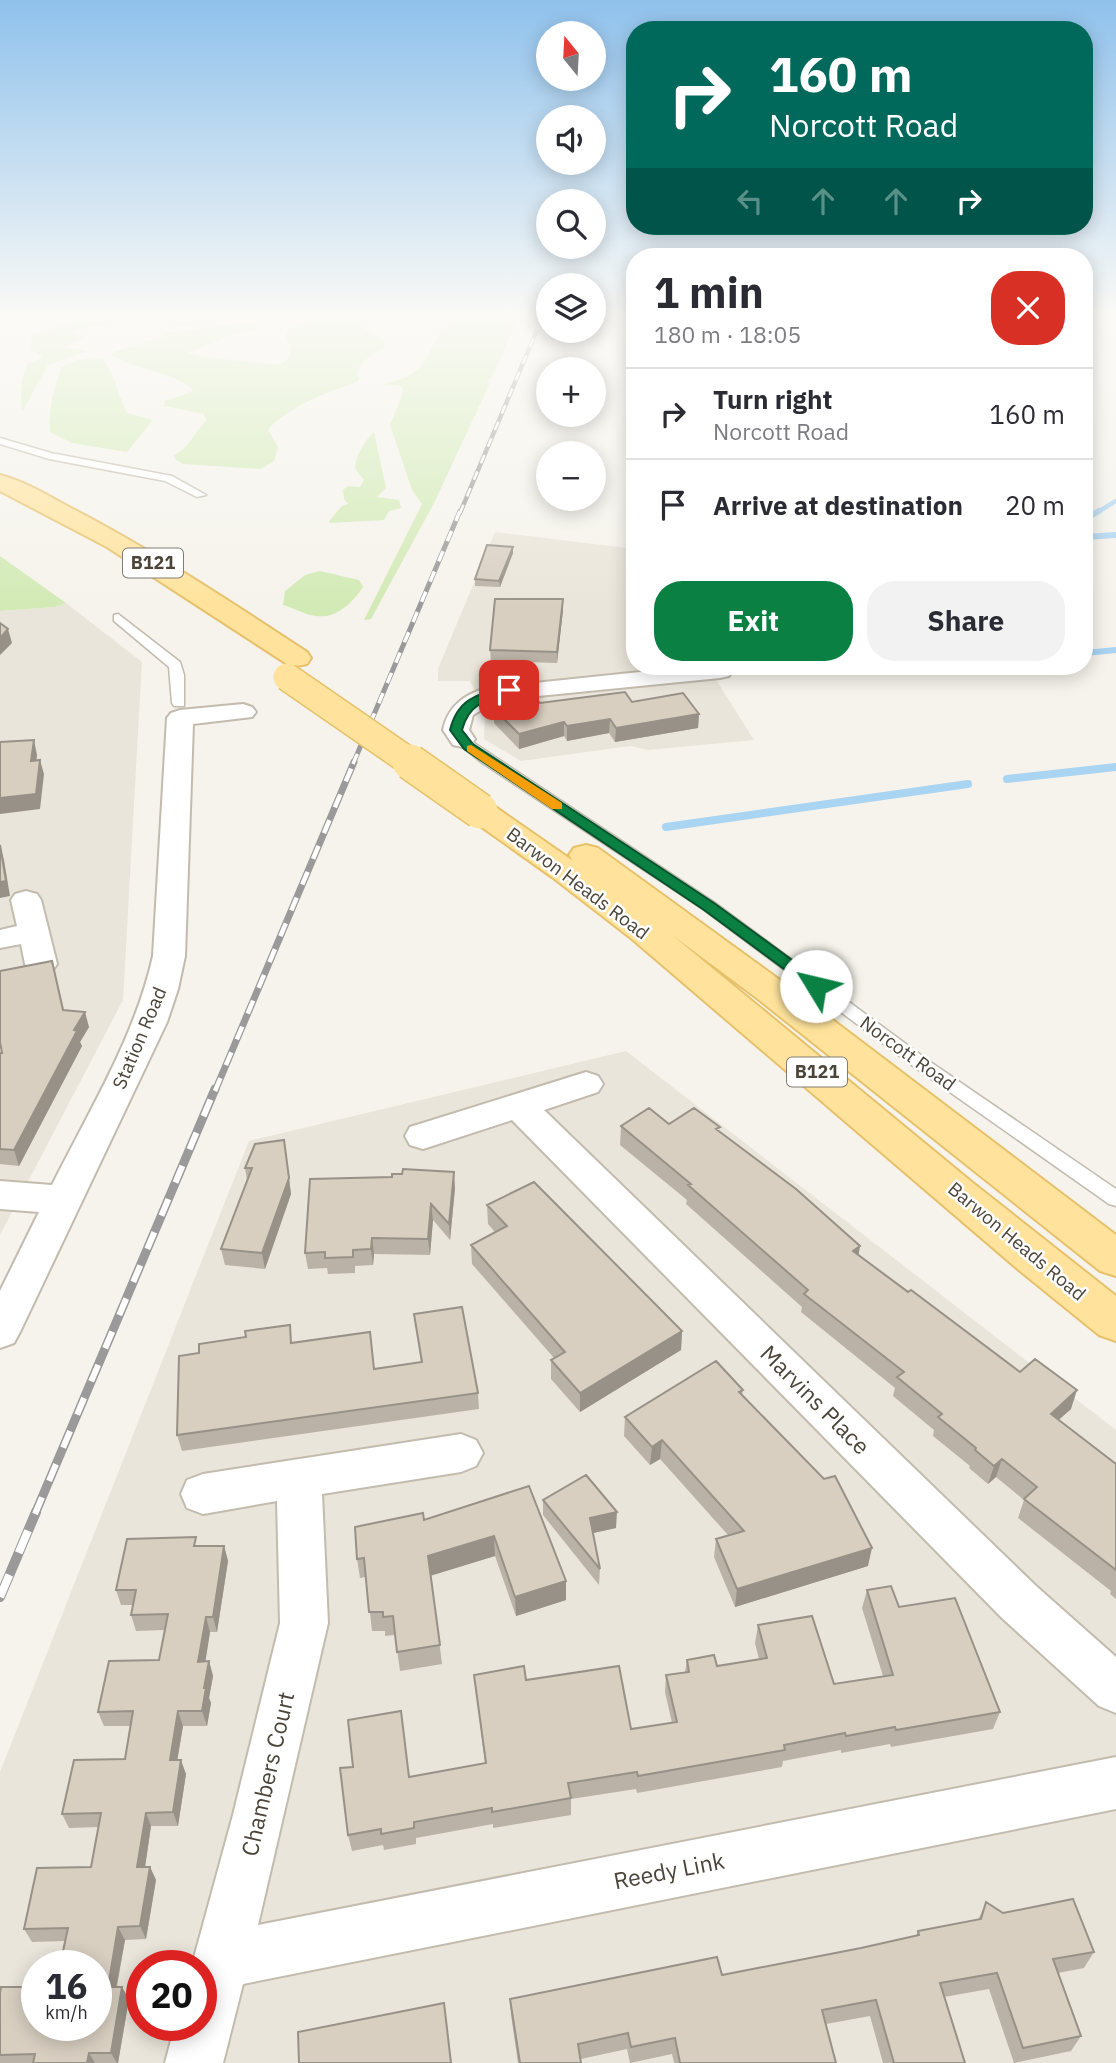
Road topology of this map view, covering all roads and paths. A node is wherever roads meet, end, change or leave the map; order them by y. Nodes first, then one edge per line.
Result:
1 (0, 441) edge
2 (0, 482) edge
3 (201, 495) dead end
4 (0, 500) edge
5 (118, 618) dead end
6 (292, 668) junction
7 (679, 675) edge
8 (179, 711) junction
9 (243, 712) dead end
10 (462, 739) joint
11 (485, 799) junction
12 (26, 900) dead end
13 (34, 932) junction
14 (0, 939) edge
15 (41, 964) edge
16 (586, 1084) dead end
17 (519, 1106) junction
18 (423, 1136) dead end
19 (0, 1195) edge
20 (1116, 1199) edge
21 (63, 1200) junction
22 (1116, 1259) edge
23 (1116, 1322) edge
24 (0, 1332) edge
25 (461, 1453) dead end
26 (299, 1480) junction
27 (203, 1494) dead end
28 (1116, 1689) edge
29 (1116, 1783) edge
30 (222, 1960) junction
31 (194, 2063) edge

1 - 3 lane
2 - 6 main road, Barwon Heads Road / B121
4 - 6 main road, Barwon Heads Road / B121
5 - 8 lane, Station Road
6 - 11 main road, Barwon Heads Road / B121, bridge
7 - 10 street, Norcott Road
8 - 9 street
8 - 21 street, Station Road
10 - 20 lane, Norcott Road
11 - 22 main road, Barwon Heads Road / B121
11 - 23 main road, Barwon Heads Road / B121
12 - 13 street
13 - 14 street
13 - 15 street
16 - 17 street
17 - 18 street
17 - 28 street, Marvins Place
19 - 21 street
21 - 24 street, Station Road
25 - 26 street
26 - 27 street
26 - 30 street, Chambers Court
29 - 30 street, Reedy Link
30 - 31 street, Chambers Court

